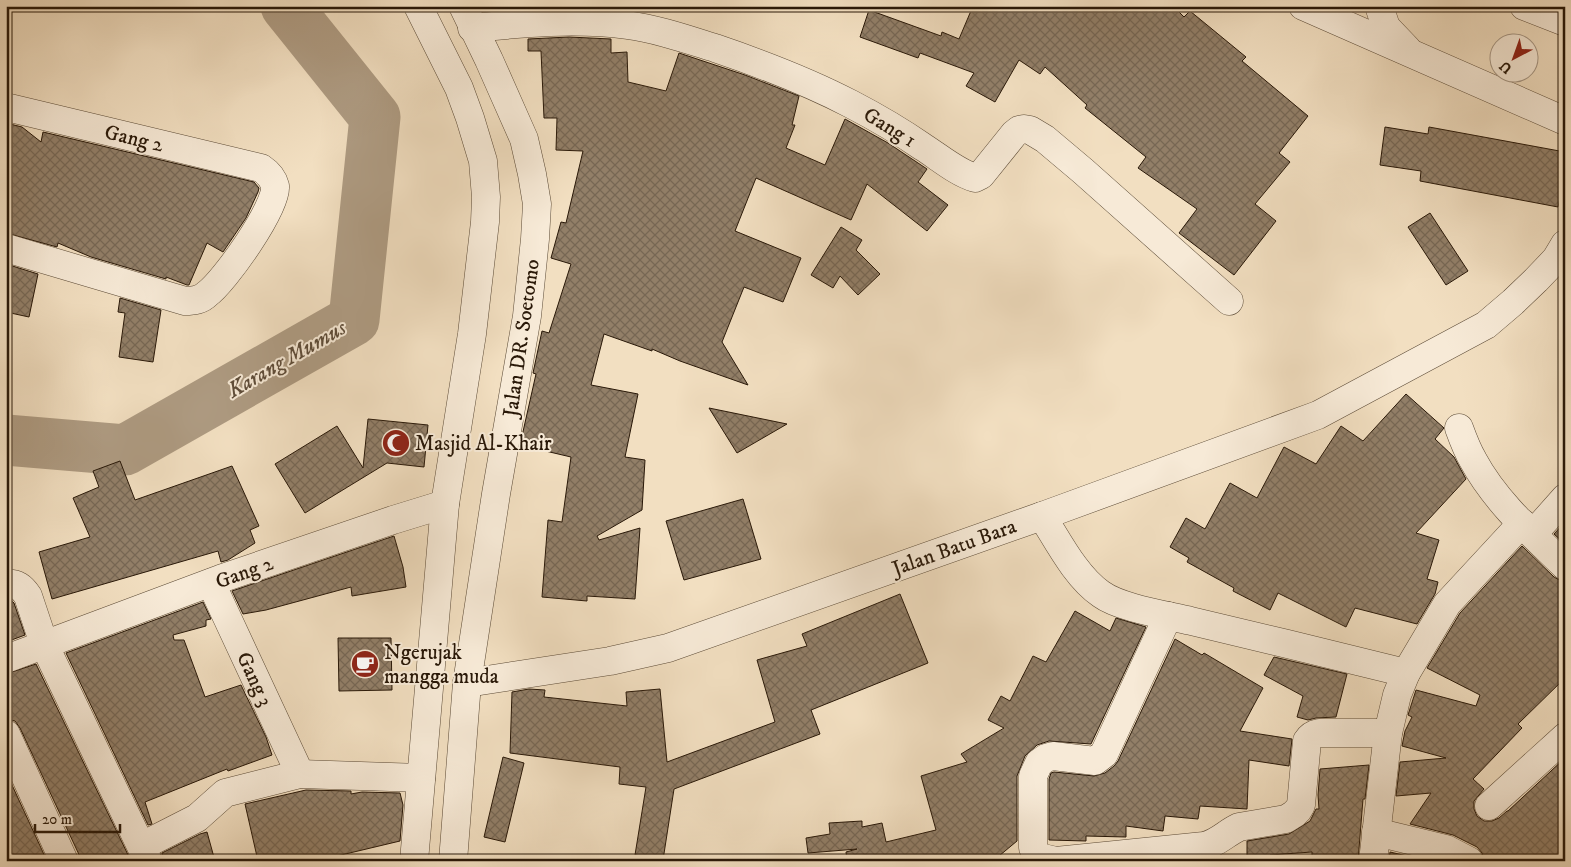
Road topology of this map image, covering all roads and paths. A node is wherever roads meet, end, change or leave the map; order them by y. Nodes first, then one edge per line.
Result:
1 (418, 6) edge
2 (1303, 6) edge
3 (1379, 6) edge
4 (1524, 6) edge
5 (468, 17) edge
6 (1565, 22) edge
7 (1411, 54) junction
8 (6, 107) edge
9 (1565, 121) edge
10 (1565, 244) edge
11 (6, 248) edge
12 (1229, 301) dead end
13 (1459, 428) dead end
14 (1565, 498) edge
15 (445, 504) junction
16 (1042, 516) junction
17 (1527, 528) junction
18 (1565, 566) edge
19 (211, 583) junction
20 (6, 584) edge
21 (1168, 616) junction
22 (44, 644) junction
23 (6, 659) edge
24 (1406, 673) junction
25 (467, 683) junction
26 (1388, 733) junction
27 (6, 734) edge
28 (1565, 737) edge
29 (300, 774) junction
30 (421, 778) junction
31 (1489, 806) dead end
32 (1376, 832) junction
33 (145, 854) edge
34 (64, 861) edge
35 (414, 861) edge
36 (453, 861) edge
37 (1374, 861) edge
38 (1469, 861) edge

1 - 15 street
2 - 7 street
3 - 7 street
4 - 6 street
5 - 12 street, Gang 1
5 - 25 street, Jalan DR. Soetomo
7 - 9 street
8 - 11 street, Gang 2
10 - 16 street
13 - 17 street
14 - 17 street
15 - 19 street, Gang 2
15 - 30 street
16 - 21 street, Jalan Batu Bara
16 - 25 street, Jalan Batu Bara
17 - 18 street
17 - 24 street
19 - 22 street, Gang 2
19 - 29 street, Gang 3
20 - 22 street
21 - 24 street, Jalan Batu Bara
21 - 26 street
22 - 23 street, Gang 2
22 - 33 street
24 - 26 street
25 - 36 street, Jalan DR. Soetomo
26 - 32 street
27 - 34 street
28 - 31 street
29 - 30 street
29 - 33 street
30 - 35 street
32 - 37 street
32 - 38 street

